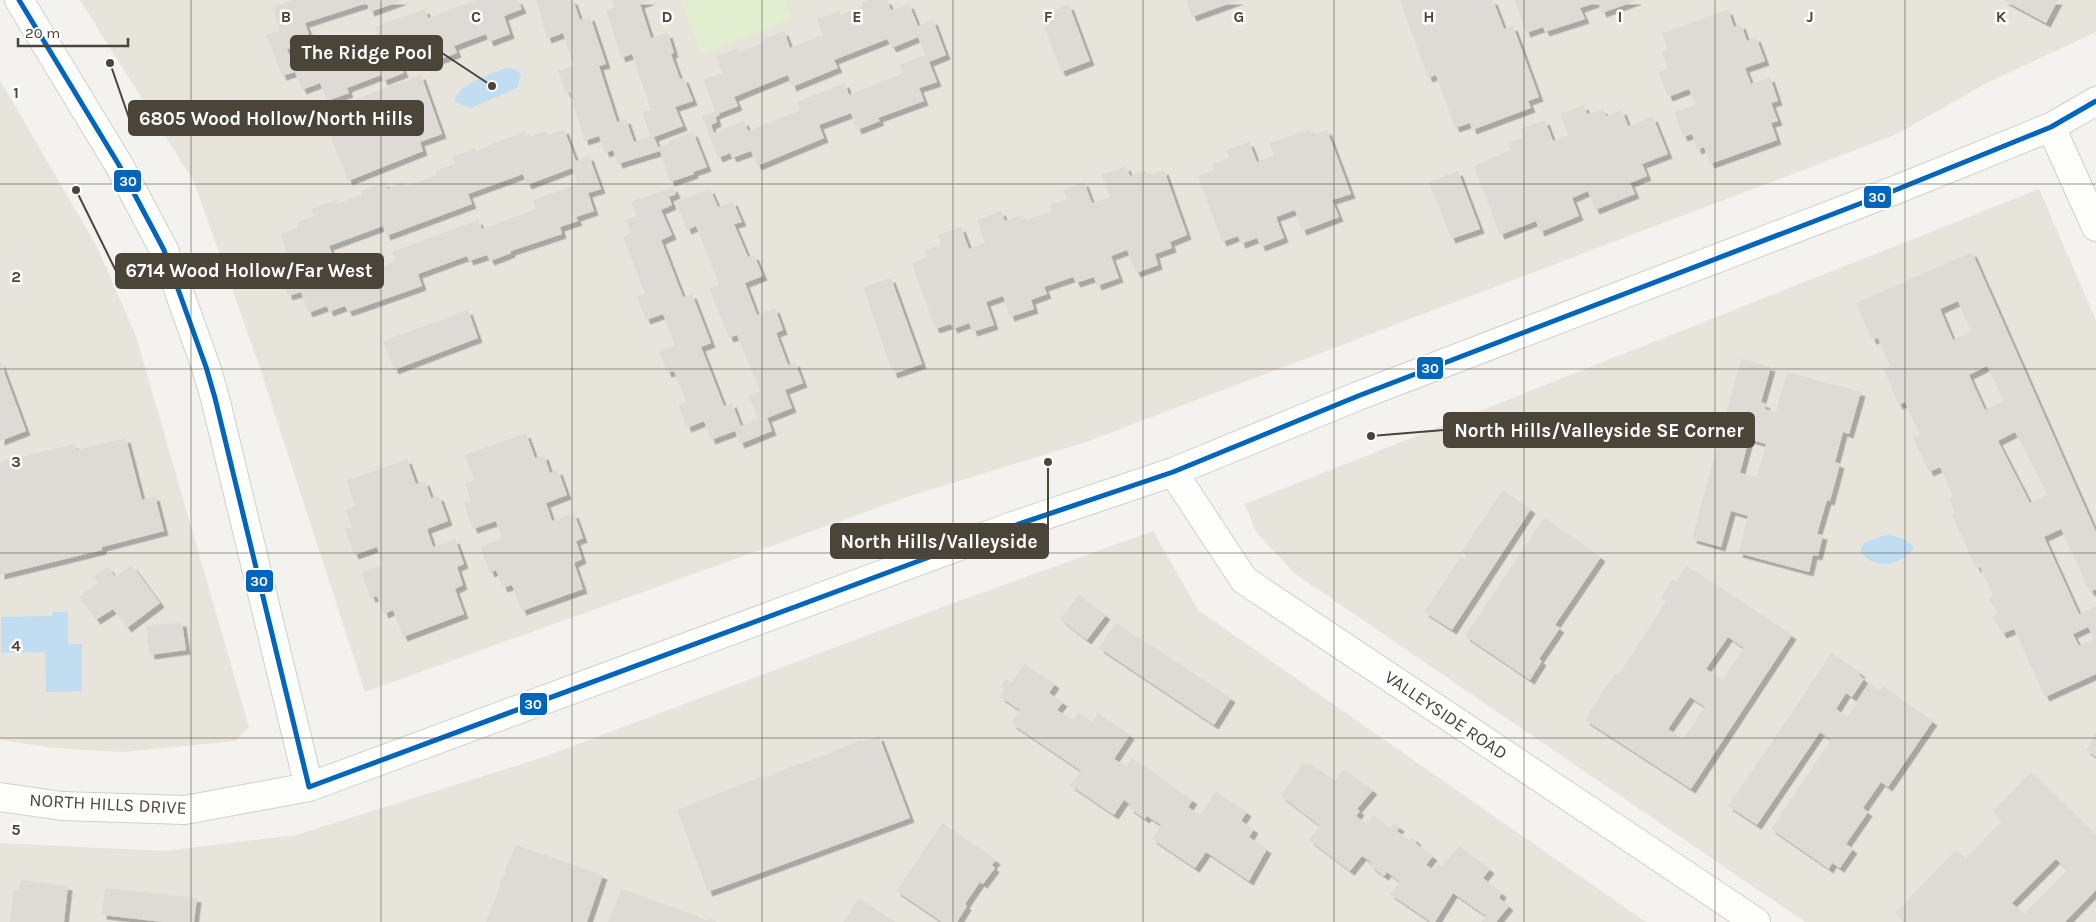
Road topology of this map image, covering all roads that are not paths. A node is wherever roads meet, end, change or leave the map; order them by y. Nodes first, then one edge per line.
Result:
1 (19, 0) edge
2 (2096, 101) edge
3 (2051, 127) junction
4 (2096, 227) edge
5 (1173, 472) junction
6 (309, 787) junction
7 (0, 797) edge
8 (1756, 922) edge

1 - 6 street
2 - 3 street, NORTH HILLS DRIVE
3 - 4 street
3 - 5 street, NORTH HILLS DRIVE
5 - 6 street, NORTH HILLS DRIVE
5 - 8 street, VALLEYSIDE ROAD
6 - 7 street, NORTH HILLS DRIVE

